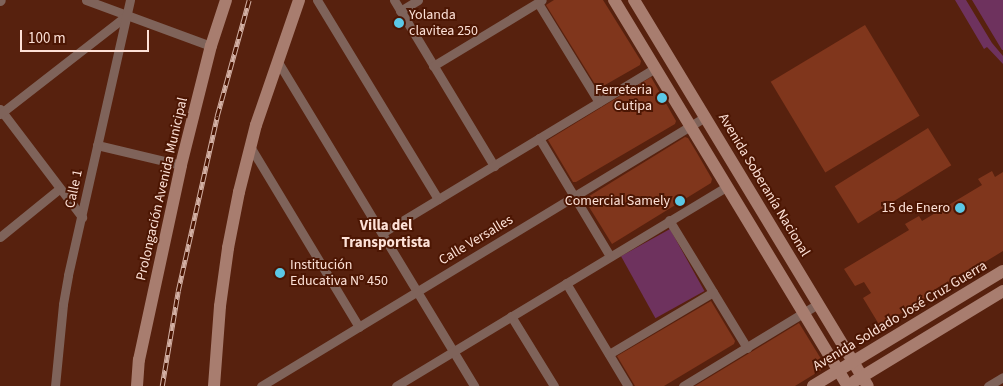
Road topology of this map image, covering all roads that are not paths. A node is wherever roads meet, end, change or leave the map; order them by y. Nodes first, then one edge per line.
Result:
1 (86, 0) edge
2 (130, 0) edge
3 (226, 0) edge
4 (298, 0) edge
5 (317, 0) edge
6 (394, 0) edge
7 (418, 0) edge
8 (614, 0) edge
9 (634, 0) edge
10 (540, 1) edge
11 (400, 11) junction
12 (126, 16) junction
13 (211, 46) junction
14 (278, 62) junction
15 (434, 66) junction
16 (655, 68) junction
17 (598, 102) junction
18 (1, 111) edge
19 (705, 117) junction
20 (691, 126) junction
21 (539, 138) junction
22 (97, 145) junction
23 (251, 148) junction
24 (181, 165) junction
25 (494, 166) junction
26 (727, 186) junction
27 (59, 189) junction
28 (574, 197) junction
29 (438, 199) junction
30 (82, 217) junction
31 (669, 220) junction
32 (382, 233) junction
33 (0, 236) edge
34 (610, 256) junction
35 (1003, 271) edge
36 (566, 283) junction
37 (1003, 291) edge
38 (417, 292) junction
39 (713, 292) junction
40 (818, 304) junction
41 (804, 313) junction
42 (512, 316) junction
43 (359, 327) junction
44 (746, 348) junction
45 (453, 351) junction
46 (609, 354) junction
47 (853, 362) junction
48 (839, 370) junction
49 (1003, 377) edge
50 (865, 381) edge
51 (686, 385) edge
52 (55, 386) edge
53 (137, 386) edge
54 (214, 386) edge
55 (261, 386) edge
56 (396, 386) edge
57 (474, 386) edge
58 (554, 386) edge
59 (628, 386) edge
60 (813, 386) edge
61 (848, 386) edge
62 (988, 386) edge

1 - 12 street
2 - 12 street, Calle 1
3 - 13 street, Prolongación Avenida Municipal
4 - 14 street
5 - 29 street
6 - 11 street
7 - 11 street
8 - 16 street
9 - 19 street, Avenida Soberanía Nacional
10 - 15 street
10 - 17 street
11 - 15 street
12 - 13 street
12 - 18 street
12 - 22 street, Calle 1
13 - 24 street, Prolongación Avenida Municipal
14 - 23 street
14 - 32 street
15 - 25 street
16 - 17 street
16 - 20 street
17 - 21 street
18 - 27 street
19 - 20 street, Calle Versalles
19 - 40 street, Avenida Soberanía Nacional
20 - 26 street
20 - 28 street, Calle Versalles
21 - 25 street
21 - 28 street
22 - 24 street
22 - 30 street, Calle 1
23 - 43 street
23 - 54 street
24 - 53 street, Prolongación Avenida Municipal
25 - 29 street
26 - 31 street
26 - 41 street
27 - 30 street
27 - 33 street
28 - 34 street
28 - 38 street, Calle Versalles
29 - 32 street
30 - 52 street, Calle 1
31 - 34 street
31 - 39 street
32 - 38 street
34 - 36 street
35 - 47 street, Avenida Soldado José Cruz Guerra
36 - 42 street
36 - 46 street
37 - 50 street
38 - 43 street, Calle Versalles
38 - 45 street
39 - 44 street
39 - 46 street
40 - 41 street
40 - 47 street, Avenida Soberanía Nacional
41 - 44 street
41 - 48 street
42 - 45 street
42 - 58 street
43 - 55 street, Calle Versalles
44 - 51 street
45 - 56 street
45 - 57 street
46 - 59 street
47 - 48 street, Avenida Soldado José Cruz Guerra
47 - 50 street, Avenida Soberanía Nacional
48 - 60 street, Avenida Soldado José Cruz Guerra
48 - 61 street
49 - 62 street
50 - 61 street

